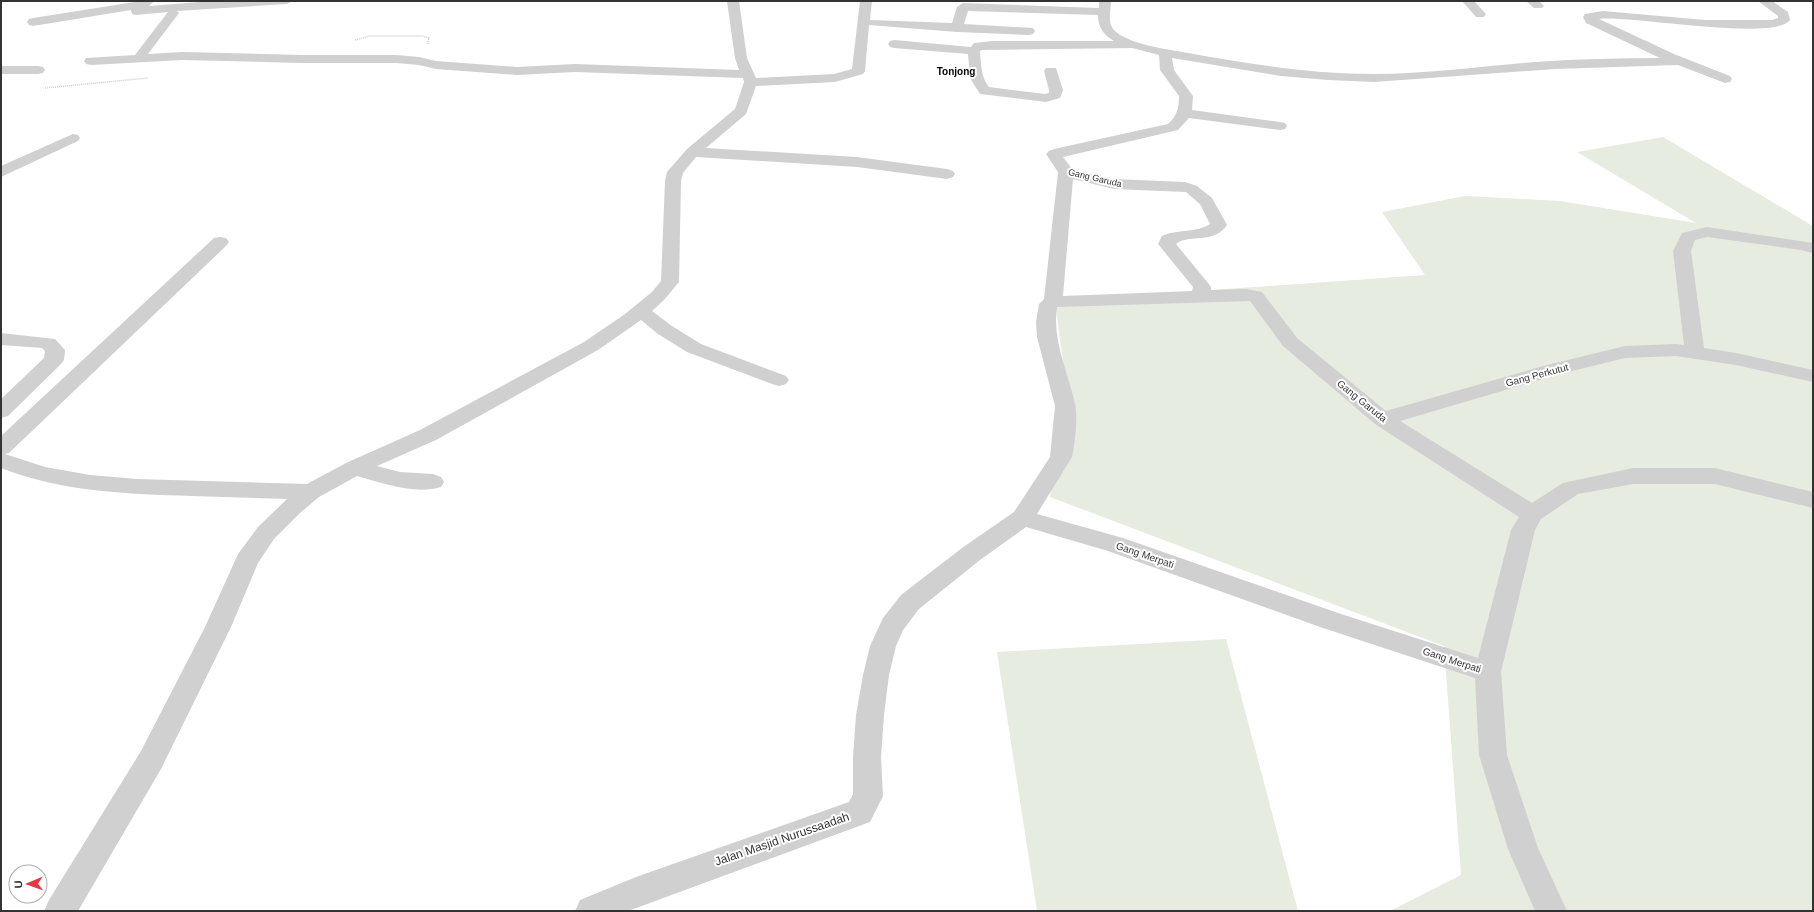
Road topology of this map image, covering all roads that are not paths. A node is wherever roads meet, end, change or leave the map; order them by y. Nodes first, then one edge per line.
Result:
1 (287, 1) edge
2 (733, 1) edge
3 (866, 1) edge
4 (1468, 1) edge
5 (1764, 1) edge
6 (266, 2) edge
7 (146, 3) edge
8 (204, 3) edge
9 (1089, 6) edge
10 (1105, 6) edge
11 (173, 13) dead end
12 (1480, 14) dead end
13 (33, 22) dead end
14 (874, 23) dead end
15 (957, 28) junction
16 (1041, 32) dead end
17 (1096, 32) dead end
18 (1110, 32) junction
19 (894, 44) dead end
20 (1136, 45) junction
21 (974, 51) junction
22 (1165, 53) junction
23 (138, 59) junction
24 (91, 61) dead end
25 (1681, 61) junction
26 (1, 70) edge
27 (38, 70) dead end
28 (1051, 71) dead end
29 (750, 78) junction
30 (1725, 79) dead end
31 (1185, 113) junction
32 (1280, 126) dead end
33 (73, 138) dead end
34 (692, 152) junction
35 (1, 172) edge
36 (1066, 172) junction
37 (947, 174) dead end
38 (220, 242) dead end
39 (1813, 248) edge
40 (1201, 296) junction
41 (1053, 302) junction
42 (640, 311) junction
43 (1, 339) edge
44 (1695, 353) junction
45 (1813, 376) edge
46 (779, 380) dead end
47 (1, 412) edge
48 (1382, 418) junction
49 (1, 448) edge
50 (1, 460) edge
51 (354, 468) junction
52 (433, 482) dead end
53 (311, 492) junction
54 (1813, 500) edge
55 (1532, 514) junction
56 (1022, 518) junction
57 (1488, 672) junction
58 (60, 911) edge
59 (591, 911) edge
60 (1550, 911) edge

1 - 6 street
2 - 29 street
3 - 29 street
4 - 12 street
5 - 25 street
6 - 8 street
7 - 8 street
7 - 13 street
9 - 10 street
9 - 15 street
10 - 18 street
11 - 23 street
14 - 15 street
15 - 16 street
17 - 18 street
18 - 20 street
19 - 21 street
20 - 21 street
20 - 22 street
21 - 28 street
22 - 25 street
22 - 31 street
23 - 24 street
23 - 29 street
25 - 30 street
26 - 27 street
29 - 34 street
31 - 32 street
31 - 36 street, Gang Garuda
33 - 35 street
34 - 37 street
34 - 42 street
36 - 40 street, Gang Garuda
36 - 41 street
38 - 49 street
39 - 44 street
40 - 41 street, Gang Garuda
40 - 48 street, Gang Garuda
41 - 56 street
42 - 46 street
42 - 51 street
43 - 47 street
44 - 45 street, Gang Perkutut
44 - 48 street, Gang Perkutut
48 - 55 street, Gang Garuda
50 - 53 street
51 - 52 street
51 - 53 street
53 - 58 street
54 - 55 street
55 - 57 street
56 - 57 street, Gang Merpati
56 - 59 street, Jalan Masjid Nurussaadah
57 - 60 street

